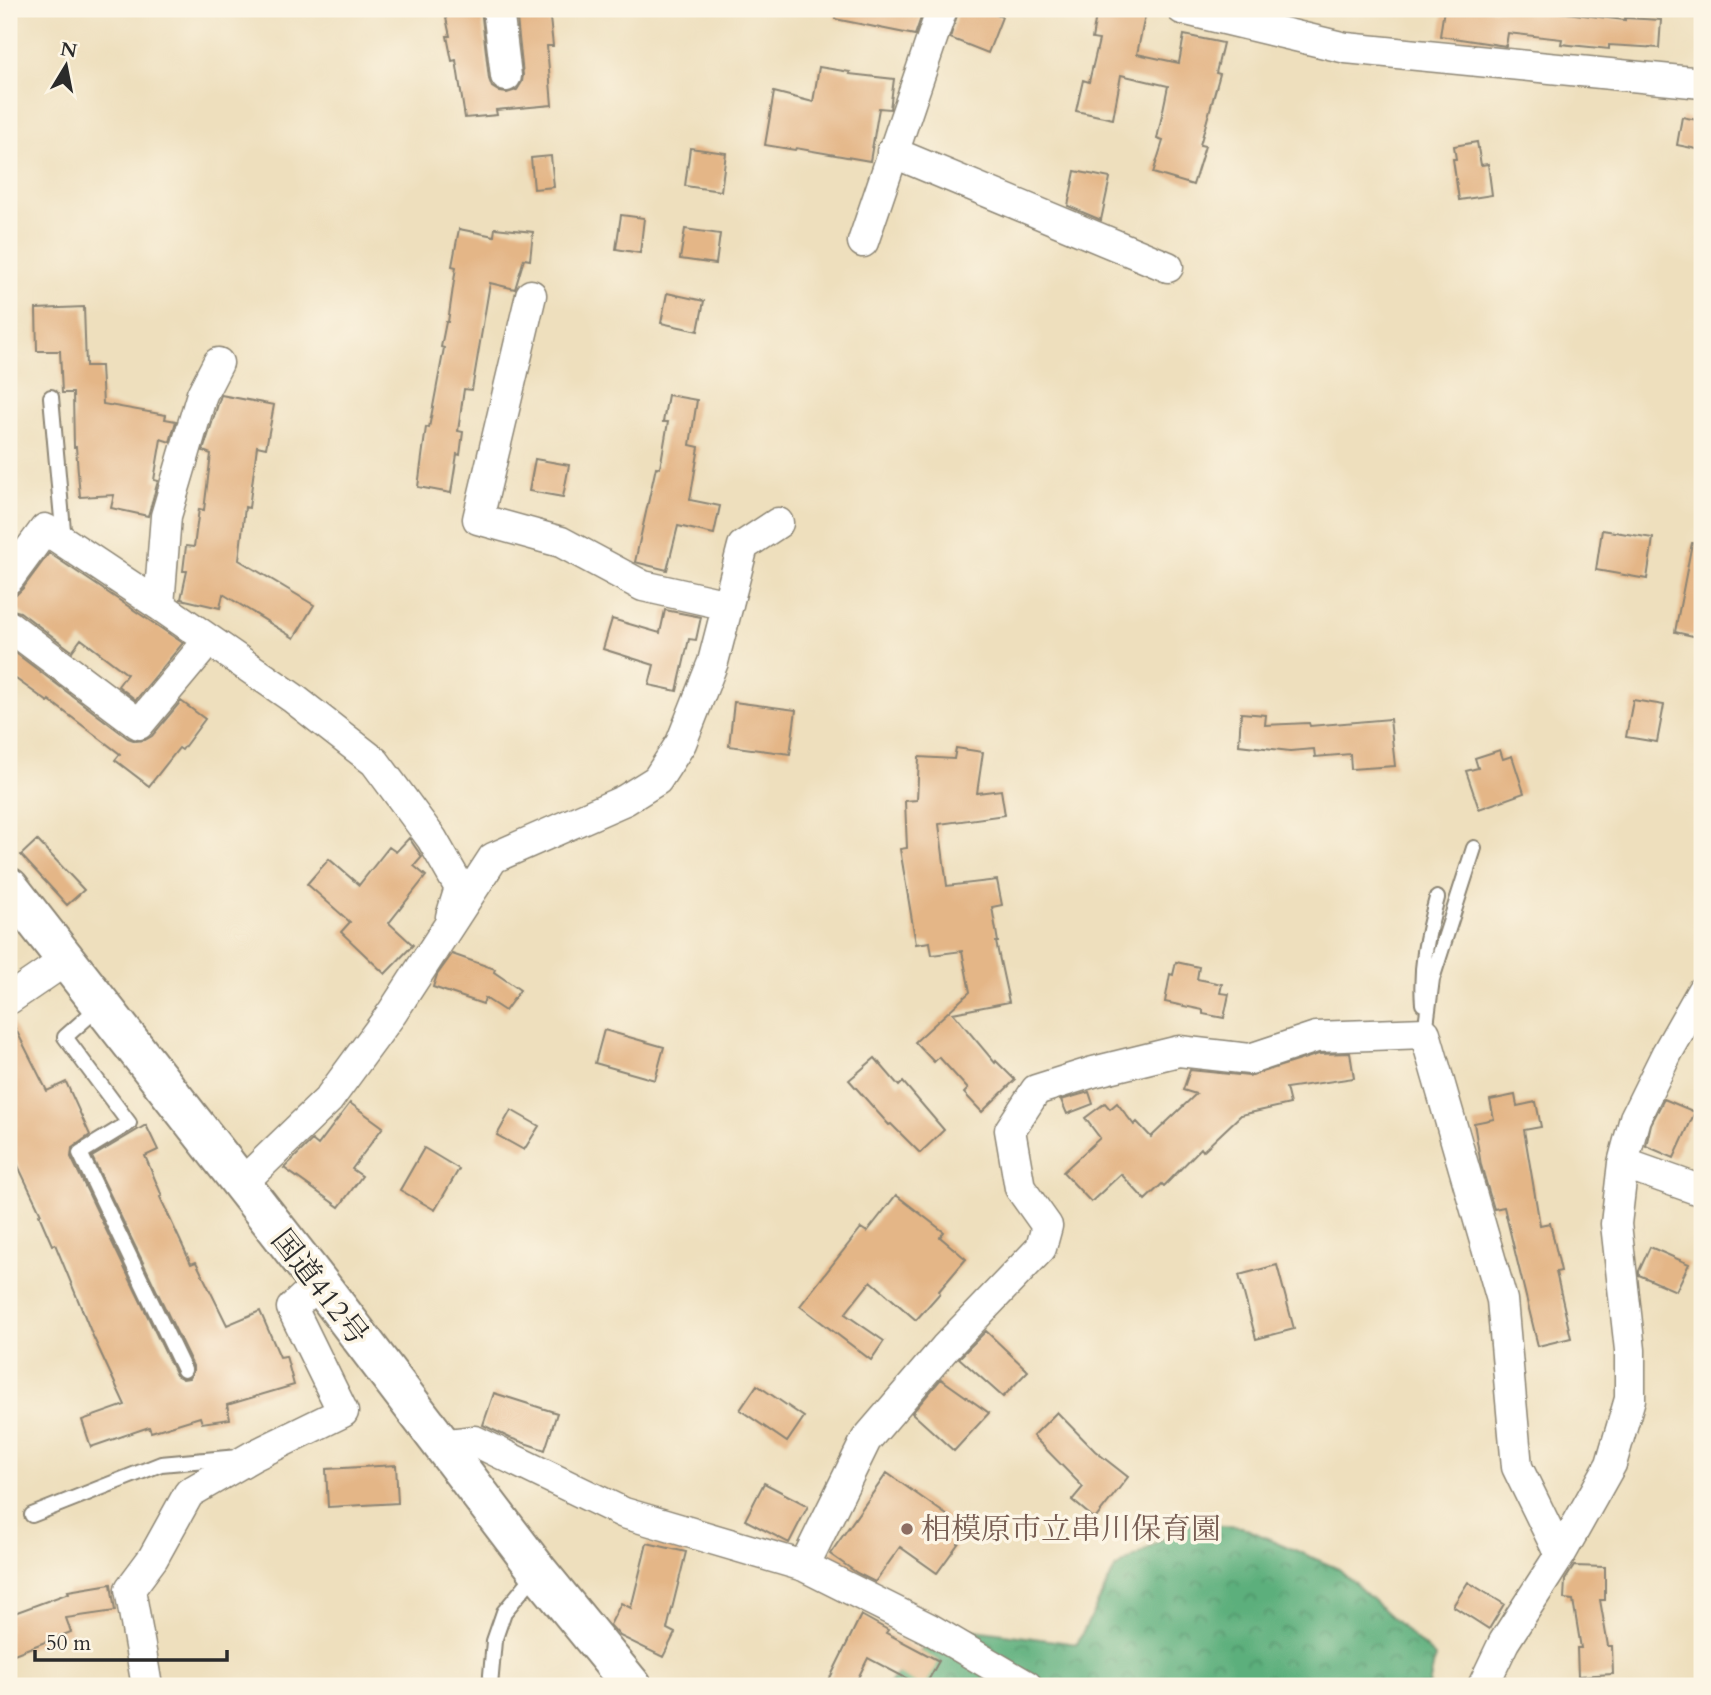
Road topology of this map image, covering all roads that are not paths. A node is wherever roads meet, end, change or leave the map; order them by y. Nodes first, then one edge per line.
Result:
1 (498, 9) edge
2 (942, 9) edge
3 (1182, 9) edge
4 (506, 76) dead end
5 (1702, 83) edge
6 (892, 152) junction
7 (863, 242) dead end
8 (1168, 267) dead end
9 (531, 295) dead end
10 (218, 363) dead end
11 (51, 397) dead end
12 (779, 523) dead end
13 (64, 541) junction
14 (9, 578) edge
15 (159, 605) junction
16 (728, 605) junction
17 (9, 626) edge
18 (209, 640) junction
19 (1474, 848) dead end
20 (9, 887) edge
21 (1437, 898) dead end
22 (449, 924) junction
23 (66, 960) junction
24 (1702, 990) edge
25 (9, 999) edge
26 (101, 1005) junction
27 (1425, 1033) junction
28 (1623, 1163) junction
29 (240, 1185) junction
30 (1702, 1191) edge
31 (319, 1283) junction
32 (184, 1370) dead end
33 (440, 1445) junction
34 (253, 1456) junction
35 (32, 1515) dead end
36 (1560, 1555) junction
37 (804, 1566) junction
38 (538, 1571) junction
39 (147, 1686) edge
40 (490, 1686) edge
41 (632, 1686) edge
42 (1027, 1686) edge
43 (1483, 1686) edge

1 - 4 street
2 - 6 street
3 - 5 street
6 - 7 street
6 - 8 street
9 - 16 street
10 - 15 street
11 - 13 lane
12 - 16 street
13 - 14 street
13 - 15 street
15 - 18 street
16 - 22 street
17 - 18 street
18 - 22 street
19 - 27 lane
20 - 23 highway, 国道412号
21 - 27 lane
22 - 29 street
23 - 25 street
23 - 26 highway, 国道412号
24 - 28 street
26 - 29 highway, 国道412号
26 - 32 lane
27 - 36 street
27 - 37 street
28 - 30 street
28 - 36 street
29 - 31 highway, 国道412号
31 - 33 highway, 国道412号
31 - 34 street
33 - 37 street
33 - 38 highway, 国道412号
34 - 35 lane
34 - 39 street
36 - 43 street
37 - 42 street
38 - 40 lane
38 - 41 highway, 国道412号

